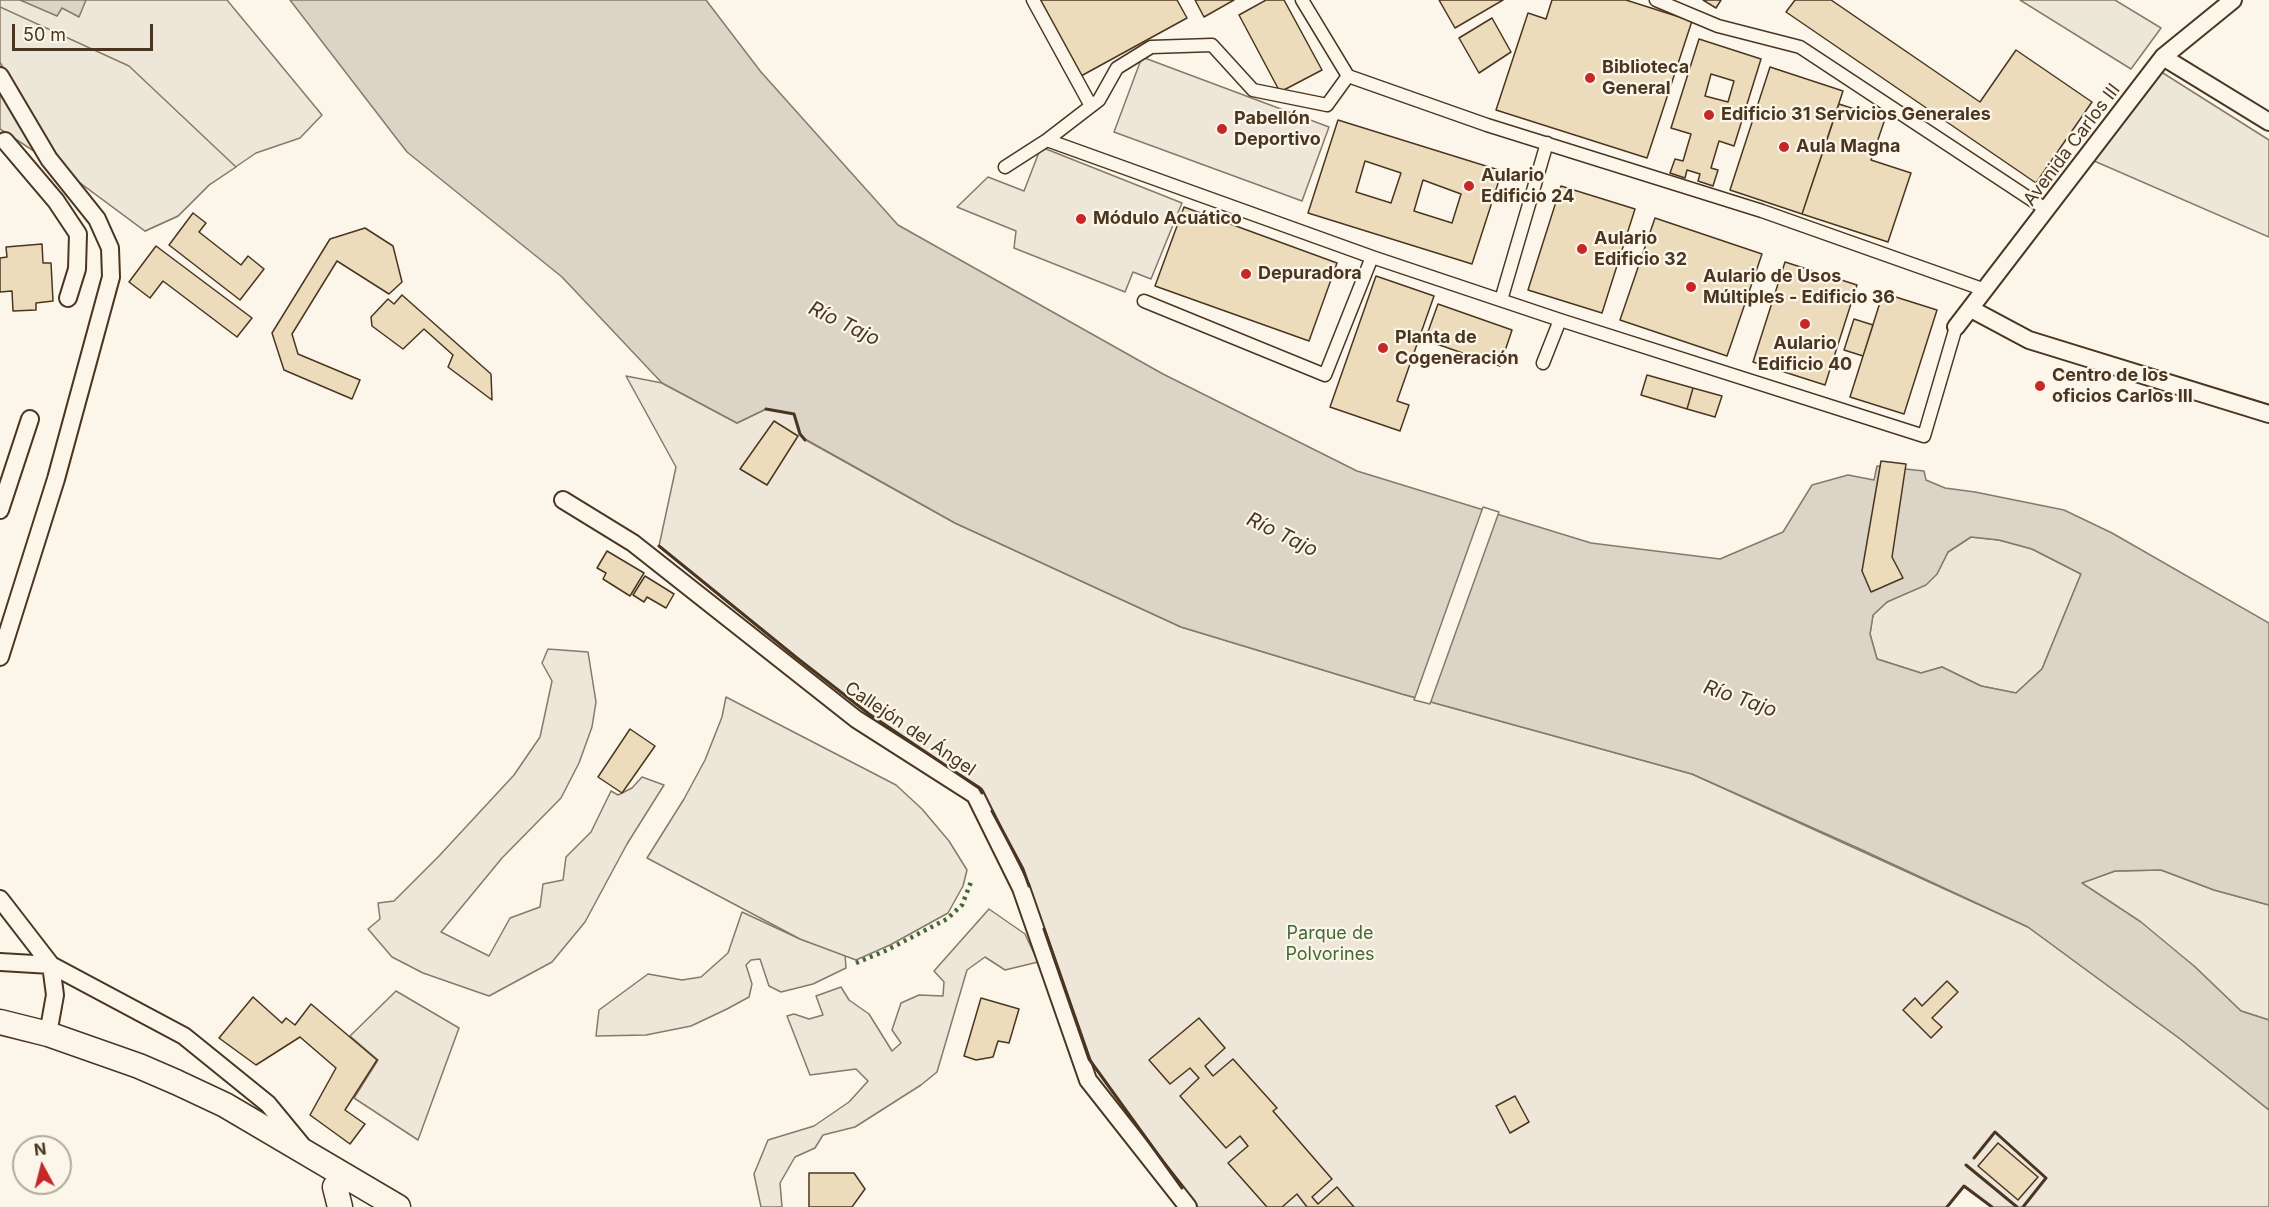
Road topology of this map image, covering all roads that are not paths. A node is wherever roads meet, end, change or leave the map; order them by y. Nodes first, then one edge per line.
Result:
1 (1033, 0) edge
2 (1302, 0) edge
3 (1656, 0) edge
4 (2233, 0) edge
5 (2163, 57) junction
6 (0, 76) edge
7 (1348, 76) junction
8 (1091, 106) junction
9 (2269, 122) edge
10 (2, 139) edge
11 (1047, 140) junction
12 (1547, 143) junction
13 (49, 159) junction
14 (1005, 167) dead end
15 (2047, 210) junction
16 (1372, 257) junction
17 (1985, 290) junction
18 (68, 298) dead end
19 (1501, 300) junction
20 (1144, 301) dead end
21 (1971, 309) junction
22 (1560, 320) junction
23 (1956, 327) joint
24 (1543, 363) dead end
25 (2269, 414) edge
26 (30, 419) dead end
27 (563, 500) dead end
28 (0, 510) edge
29 (0, 657) edge
30 (0, 899) edge
31 (0, 962) edge
32 (51, 965) junction
33 (0, 1022) edge
34 (48, 1034) junction
35 (0, 1038) edge
36 (308, 1153) junction
37 (338, 1197) edge
38 (369, 1207) edge
39 (398, 1207) edge
40 (1188, 1207) edge

1 - 8 street
2 - 7 street
3 - 15 street
4 - 5 street, Avenida Carlos III
5 - 9 street
5 - 15 street, Avenida Carlos III
6 - 13 street
7 - 8 street
7 - 12 street
8 - 11 street
10 - 13 street
10 - 18 street
11 - 14 street
11 - 16 street
12 - 17 street
12 - 19 street
13 - 29 street
15 - 17 street, Avenida Carlos III
16 - 19 street
16 - 20 street
17 - 21 street, Avenida Carlos III
19 - 22 street
21 - 23 street, Avenida Carlos III
21 - 25 street
22 - 23 street
22 - 24 street
26 - 28 street
27 - 40 street, Callejón del Ángel
30 - 32 street
31 - 32 street
32 - 34 street
32 - 36 street
33 - 34 main road
34 - 36 main road
35 - 37 main road
36 - 39 main road
37 - 38 main road

